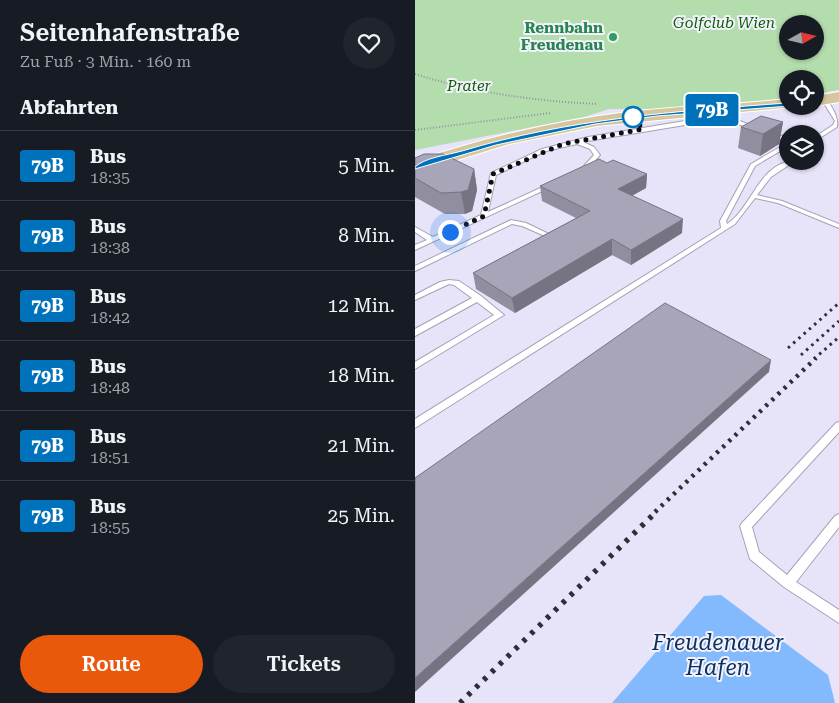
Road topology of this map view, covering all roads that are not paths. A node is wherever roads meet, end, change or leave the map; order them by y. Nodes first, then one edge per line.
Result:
1 (826, 99) edge
2 (779, 105) edge
3 (824, 133) edge
4 (779, 137) edge
5 (577, 142) junction
6 (779, 150) edge
7 (466, 151) junction
8 (415, 167) edge
9 (779, 168) edge
10 (415, 171) edge
11 (575, 174) edge
12 (559, 181) edge
13 (754, 196) junction
14 (484, 216) junction
15 (839, 226) edge
16 (724, 228) junction
17 (415, 229) edge
18 (547, 235) edge
19 (432, 240) junction
20 (415, 248) edge
21 (415, 269) edge
22 (415, 298) edge
23 (478, 298) junction
24 (415, 333) edge
25 (415, 366) edge
26 (415, 424) edge
27 (839, 426) edge
28 (839, 519) edge
29 (788, 582) junction
30 (839, 617) edge

1 - 3 lane
2 - 7 main road
4 - 5 lane
5 - 11 lane
5 - 14 lane
6 - 16 lane
7 - 8 main road
7 - 10 lane
9 - 13 lane
12 - 14 lane
13 - 15 lane
13 - 16 lane
14 - 19 lane
16 - 26 lane
17 - 19 lane
18 - 21 lane
19 - 20 lane
22 - 23 lane
23 - 24 lane
23 - 25 lane
27 - 29 lane
28 - 29 lane
29 - 30 lane

